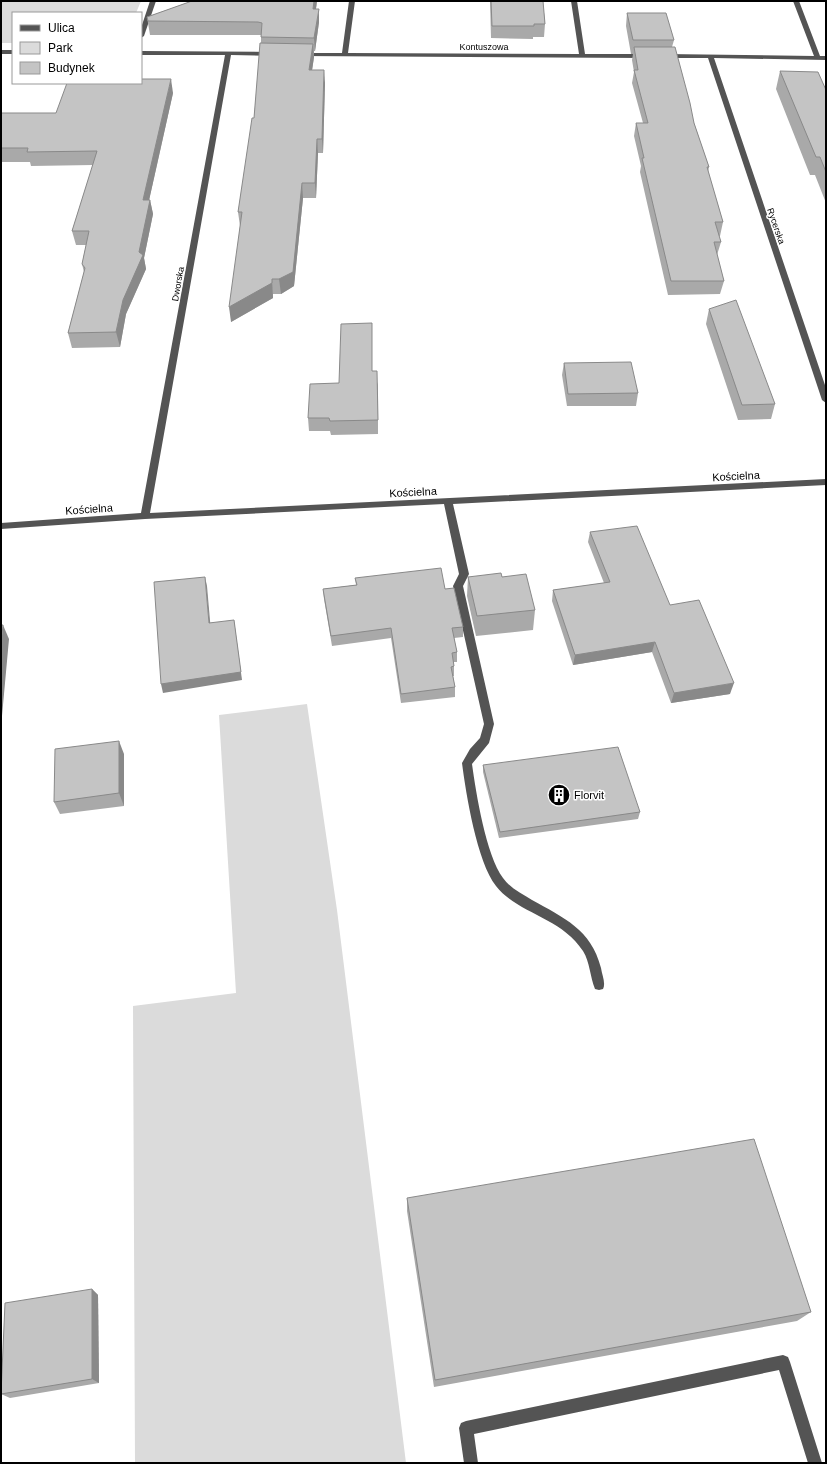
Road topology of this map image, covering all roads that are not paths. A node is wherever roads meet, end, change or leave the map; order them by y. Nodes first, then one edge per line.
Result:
1 (153, 1) edge
2 (352, 1) edge
3 (574, 1) edge
4 (796, 1) edge
5 (142, 33) edge
6 (1, 52) edge
7 (12, 52) edge
8 (142, 53) edge
9 (228, 54) junction
10 (282, 54) edge
11 (298, 55) edge
12 (345, 55) junction
13 (582, 56) junction
14 (650, 56) edge
15 (657, 56) edge
16 (710, 56) junction
17 (818, 58) junction
18 (826, 58) edge
19 (826, 400) edge
20 (826, 482) edge
21 (448, 501) junction
22 (145, 516) junction
23 (1, 526) edge
24 (599, 985) dead end
25 (471, 1463) edge
26 (815, 1463) edge

1 - 5 street
2 - 12 street
3 - 13 street
4 - 17 street
6 - 7 street
8 - 9 street
9 - 10 street
9 - 22 street, Dworska
11 - 12 street, Kontuszowa
12 - 13 street, Kontuszowa
13 - 14 street, Kontuszowa
15 - 16 street
16 - 17 street
16 - 19 street, Rycerska
17 - 18 street
20 - 21 street, Kościelna
21 - 22 street, Kościelna
21 - 24 street
22 - 23 street, Kościelna
25 - 26 street

